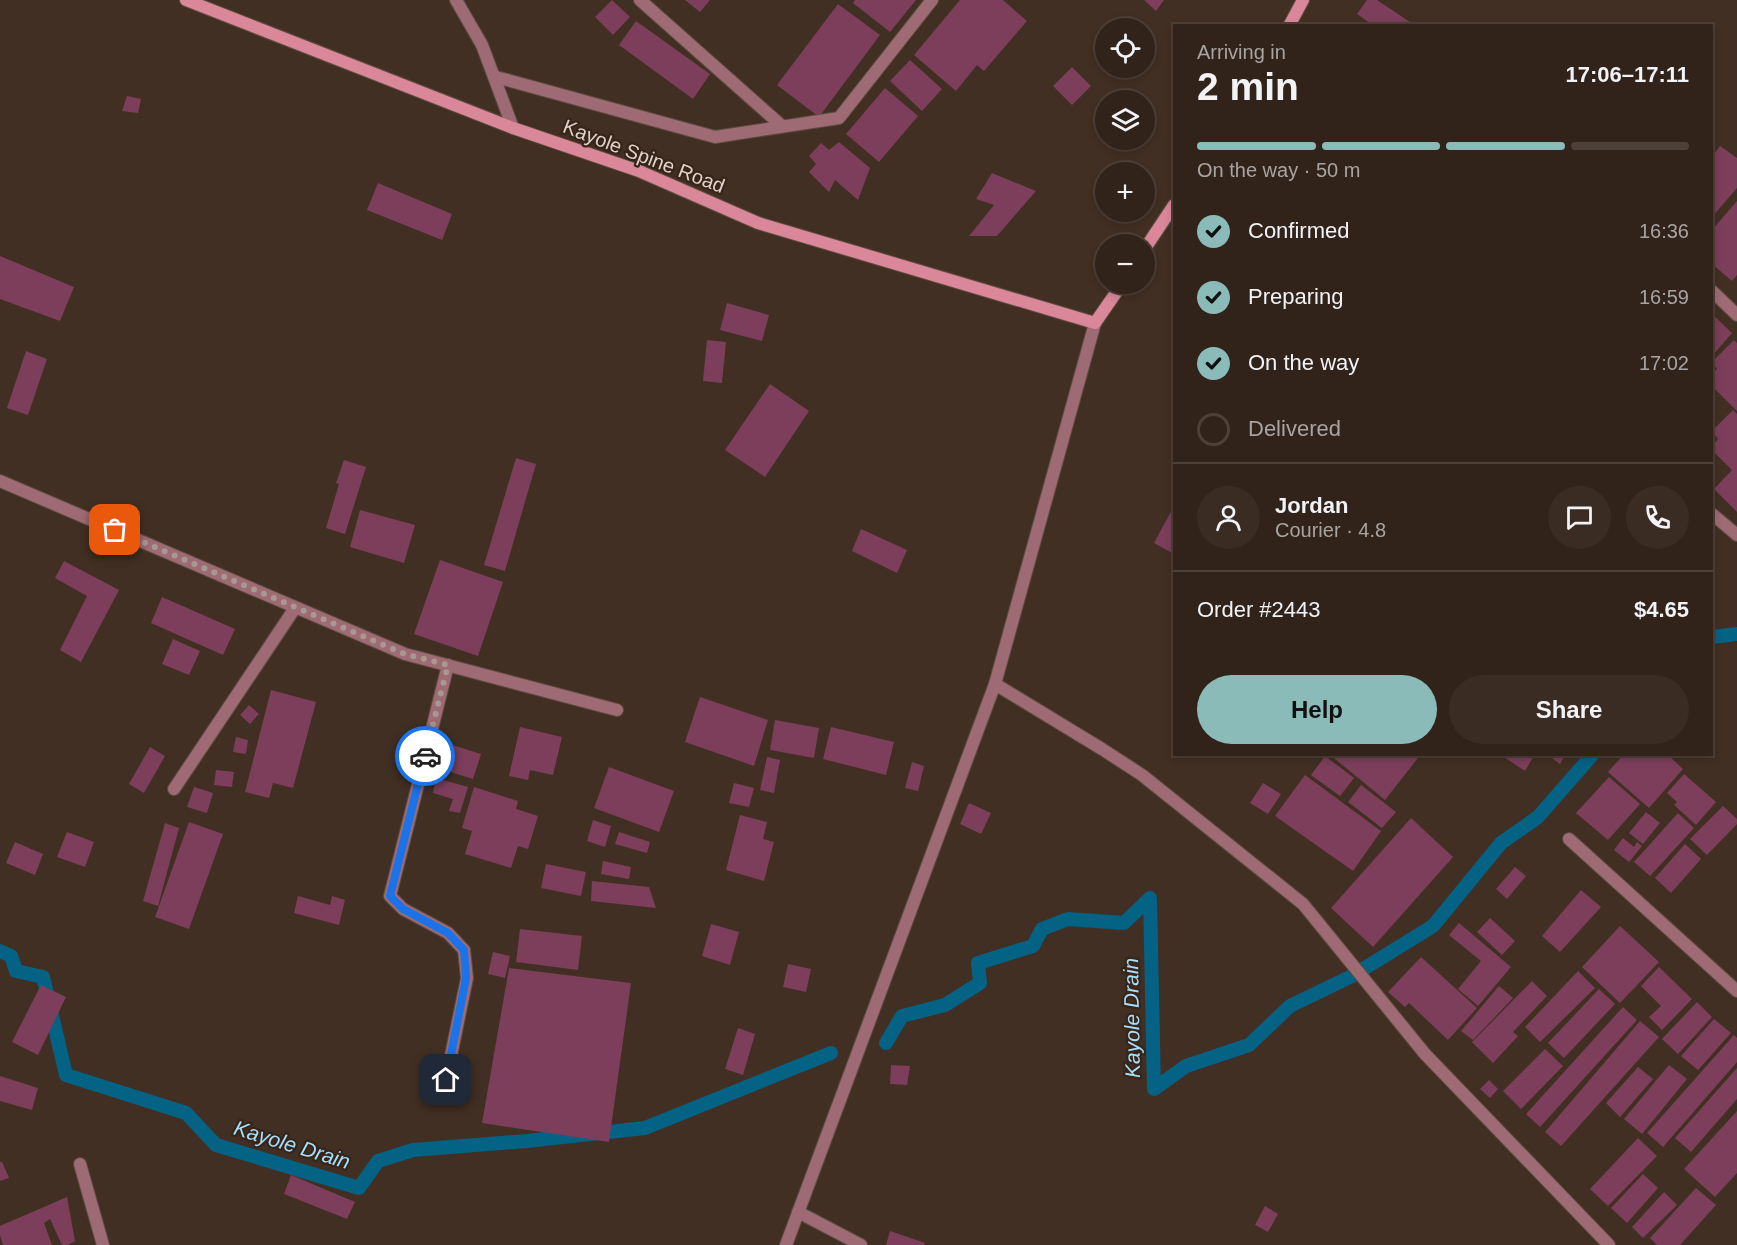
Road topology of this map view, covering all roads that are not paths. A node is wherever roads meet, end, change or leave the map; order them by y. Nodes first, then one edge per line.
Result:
1 (186, 0) edge
2 (456, 0) edge
3 (640, 0) edge
4 (932, 0) edge
5 (1298, 2) edge
6 (1290, 24) edge
7 (496, 77) junction
8 (782, 126) junction
9 (513, 128) junction
10 (1173, 206) edge
11 (1155, 234) edge
12 (1713, 292) edge
13 (1115, 294) edge
14 (1737, 315) edge
15 (1095, 323) junction
16 (0, 481) edge
17 (1713, 515) edge
18 (1737, 535) edge
19 (295, 608) junction
20 (448, 665) junction
21 (995, 684) junction
22 (617, 710) dead end
23 (174, 789) dead end
24 (1569, 839) dead end
25 (1737, 991) edge
26 (446, 1080) dead end
27 (80, 1164) dead end
28 (798, 1212) junction
29 (103, 1245) edge
30 (786, 1245) edge
31 (861, 1245) edge
32 (1609, 1245) edge

1 - 9 main road, Kayole Spine Road
2 - 7 street
3 - 8 street
4 - 8 street
5 - 6 main road
7 - 8 street
7 - 9 street
9 - 15 main road, Kayole Spine Road
10 - 11 main road
12 - 14 street
13 - 15 main road
15 - 21 street
16 - 19 street
17 - 18 street
19 - 20 street
19 - 23 street
20 - 22 street
20 - 26 street
21 - 28 street
21 - 32 street
24 - 25 street
27 - 29 street
28 - 30 street
28 - 31 street

